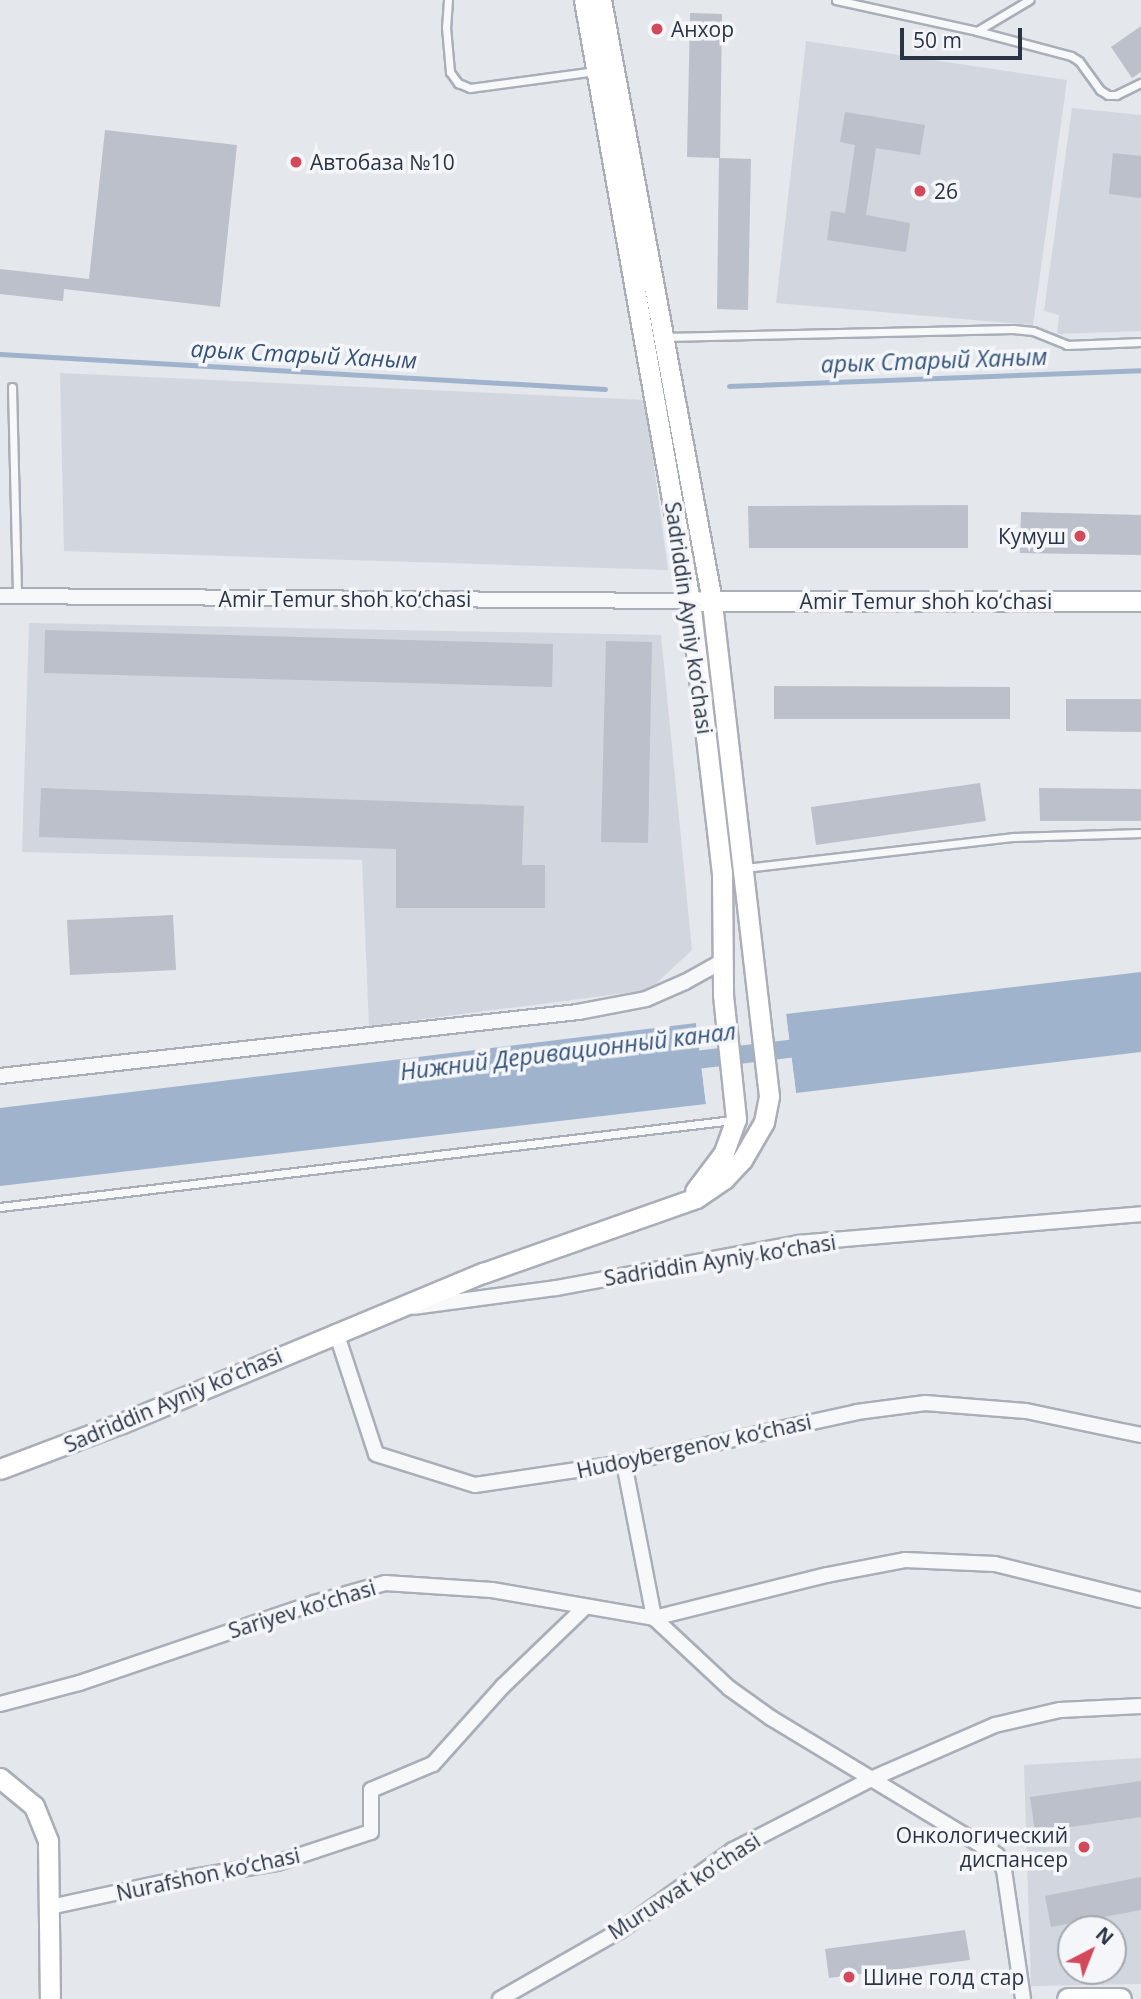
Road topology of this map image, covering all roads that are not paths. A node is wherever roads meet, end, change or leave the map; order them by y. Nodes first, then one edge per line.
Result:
1 (448, 0) edge
2 (584, 0) edge
3 (601, 0) edge
4 (836, 0) edge
5 (1029, 0) edge
6 (977, 31) junction
7 (597, 71) junction
8 (1141, 83) edge
9 (661, 337) junction
10 (1141, 342) edge
11 (12, 387) dead end
12 (0, 596) edge
13 (18, 597) junction
14 (690, 601) junction
15 (712, 601) junction
16 (1141, 601) edge
17 (1141, 833) edge
18 (744, 869) junction
19 (721, 961) junction
20 (0, 1076) edge
21 (735, 1110) junction
22 (0, 1207) edge
23 (662, 1211) junction
24 (1141, 1214) edge
25 (384, 1311) junction
26 (336, 1332) junction
27 (1141, 1435) edge
28 (624, 1463) junction
29 (0, 1469) edge
30 (1141, 1600) edge
31 (585, 1607) junction
32 (654, 1618) junction
33 (0, 1703) edge
34 (1141, 1706) edge
35 (0, 1778) edge
36 (871, 1779) junction
37 (50, 1907) junction
38 (50, 1999) edge
39 (500, 1999) edge
40 (1023, 1999) edge
41 (1068, 1999) edge
42 (1120, 1999) edge

1 - 7 lane
2 - 7 main road, Sadriddin Ayniy ko‘chasi
3 - 9 main road, Sadriddin Ayniy ko‘chasi
4 - 6 lane
5 - 6 lane
6 - 8 lane
7 - 14 main road, Sadriddin Ayniy ko‘chasi
9 - 10 lane
9 - 15 main road, Sadriddin Ayniy ko‘chasi
11 - 13 lane
12 - 13 street, Amir Temur shoh ko‘chasi
13 - 14 street, Amir Temur shoh ko‘chasi
14 - 15 main road, Amir Temur shoh ko‘chasi
14 - 19 main road, Sadriddin Ayniy ko‘chasi
15 - 16 main road, Amir Temur shoh ko‘chasi
15 - 18 main road, Sadriddin Ayniy ko‘chasi
17 - 18 lane
18 - 23 main road, Sadriddin Ayniy ko‘chasi
19 - 20 street
19 - 21 main road, Sadriddin Ayniy ko‘chasi
21 - 22 lane
21 - 23 main road, Sadriddin Ayniy ko‘chasi
23 - 25 main road, Sadriddin Ayniy ko‘chasi
24 - 25 street, Sadriddin Ayniy ko‘chasi
25 - 26 main road, Sadriddin Ayniy ko‘chasi
26 - 28 street, Hudoybergenov ko‘chasi
26 - 29 main road, Sadriddin Ayniy ko‘chasi
27 - 28 street, Hudoybergenov ko‘chasi
28 - 32 street
30 - 32 street, Sariyev ko‘chasi
31 - 32 street, Sariyev ko‘chasi
31 - 33 street, Sariyev ko‘chasi
31 - 37 street, Nurafshon ko‘chasi
32 - 36 street
34 - 36 street, Muruvvat ko‘chasi
35 - 37 main road
36 - 39 street, Muruvvat ko‘chasi
36 - 40 street
37 - 38 main road
41 - 42 main road

